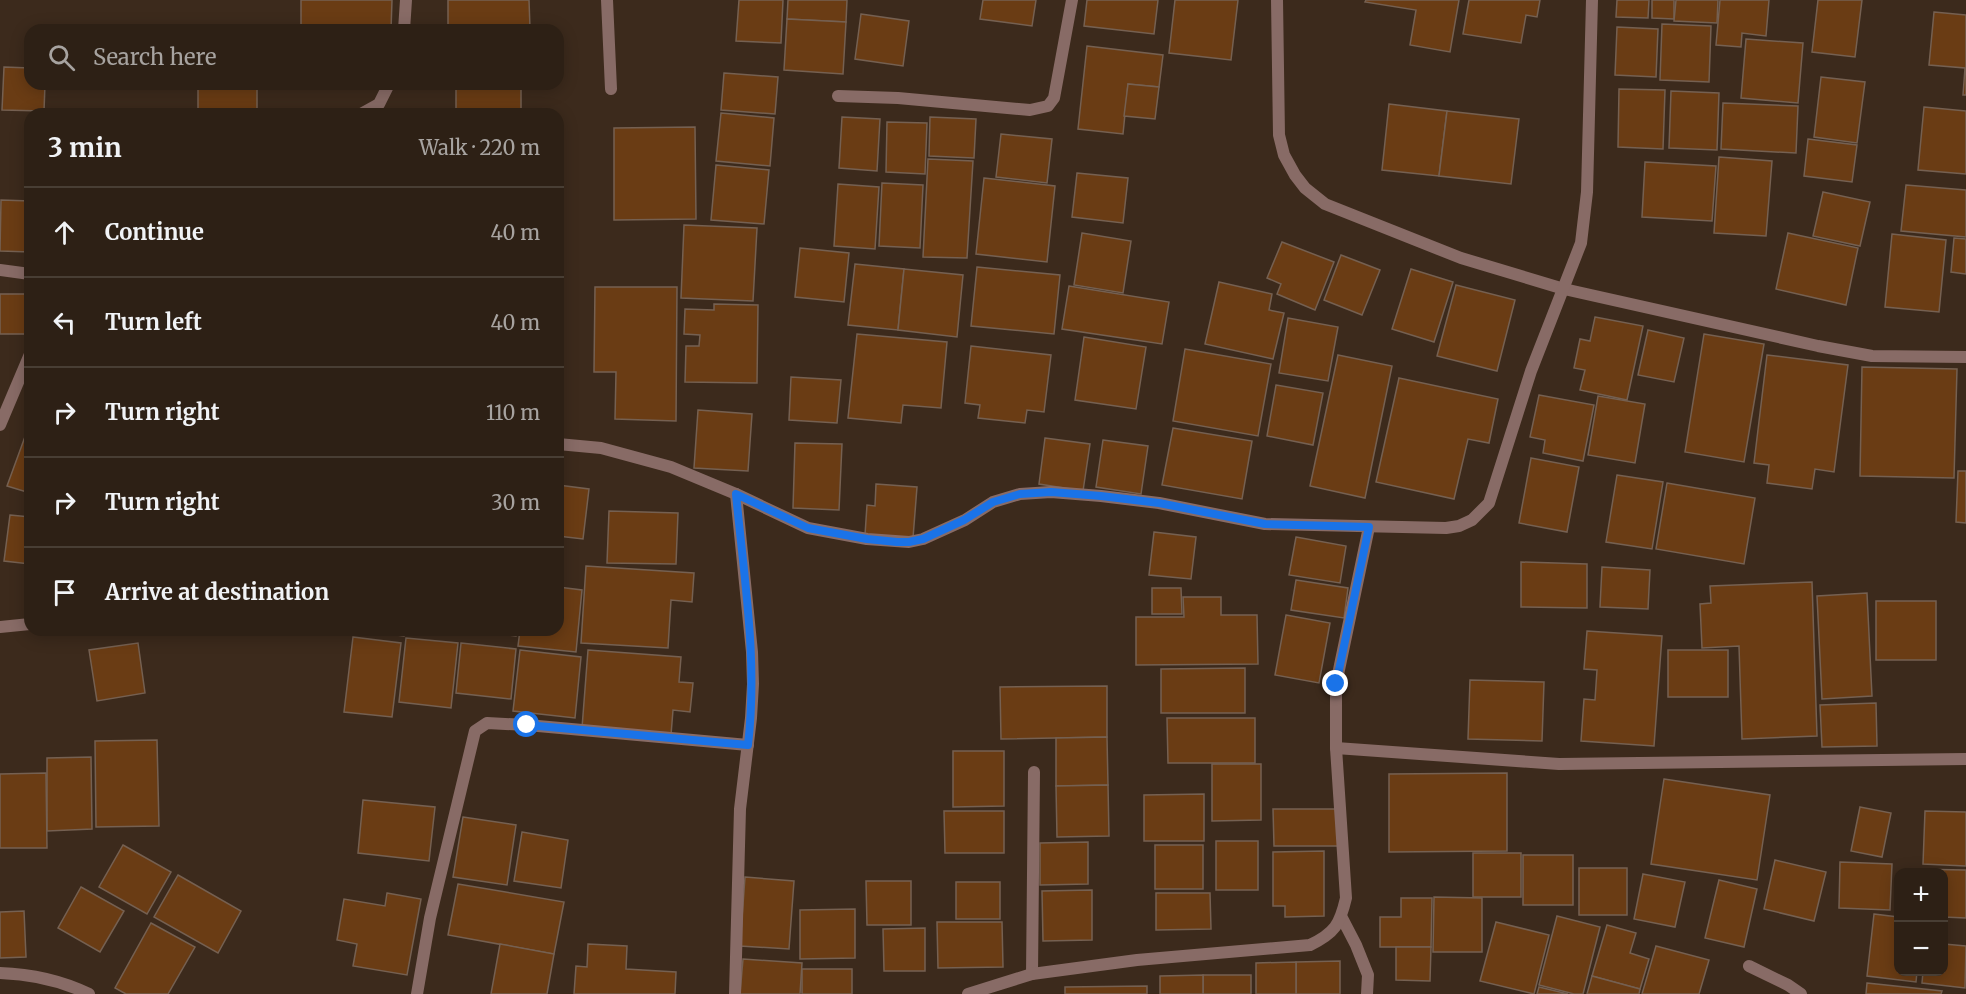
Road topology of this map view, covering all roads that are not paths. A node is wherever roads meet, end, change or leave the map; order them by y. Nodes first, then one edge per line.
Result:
1 (406, 0) edge
2 (607, 0) edge
3 (1072, 0) edge
4 (1277, 0) edge
5 (1592, 0) edge
6 (404, 24) edge
7 (611, 89) dead end
8 (386, 90) edge
9 (838, 96) dead end
10 (372, 108) edge
11 (0, 270) edge
12 (24, 273) edge
13 (1564, 289) junction
14 (1966, 357) edge
15 (24, 368) edge
16 (0, 425) edge
17 (564, 445) edge
18 (736, 494) junction
19 (1369, 527) junction
20 (24, 625) edge
21 (0, 627) edge
22 (748, 745) junction
23 (1336, 748) junction
24 (1966, 759) edge
25 (1034, 772) dead end
26 (1342, 918) junction
27 (1749, 966) dead end
28 (0, 973) edge
29 (1032, 974) junction
30 (89, 994) edge
31 (417, 994) edge
32 (735, 994) edge
33 (968, 994) edge
34 (1367, 994) edge
35 (1802, 994) edge

1 - 6 street
2 - 7 street
3 - 9 street
4 - 13 street
5 - 13 street
8 - 10 street
11 - 12 street
13 - 14 street
13 - 19 street
15 - 16 street
17 - 18 street
18 - 19 street
18 - 22 street
19 - 23 street
20 - 21 street
22 - 31 street
22 - 32 street
23 - 24 street
23 - 26 street
25 - 29 street
26 - 29 street
26 - 34 street
27 - 35 street
28 - 30 street
29 - 33 street

